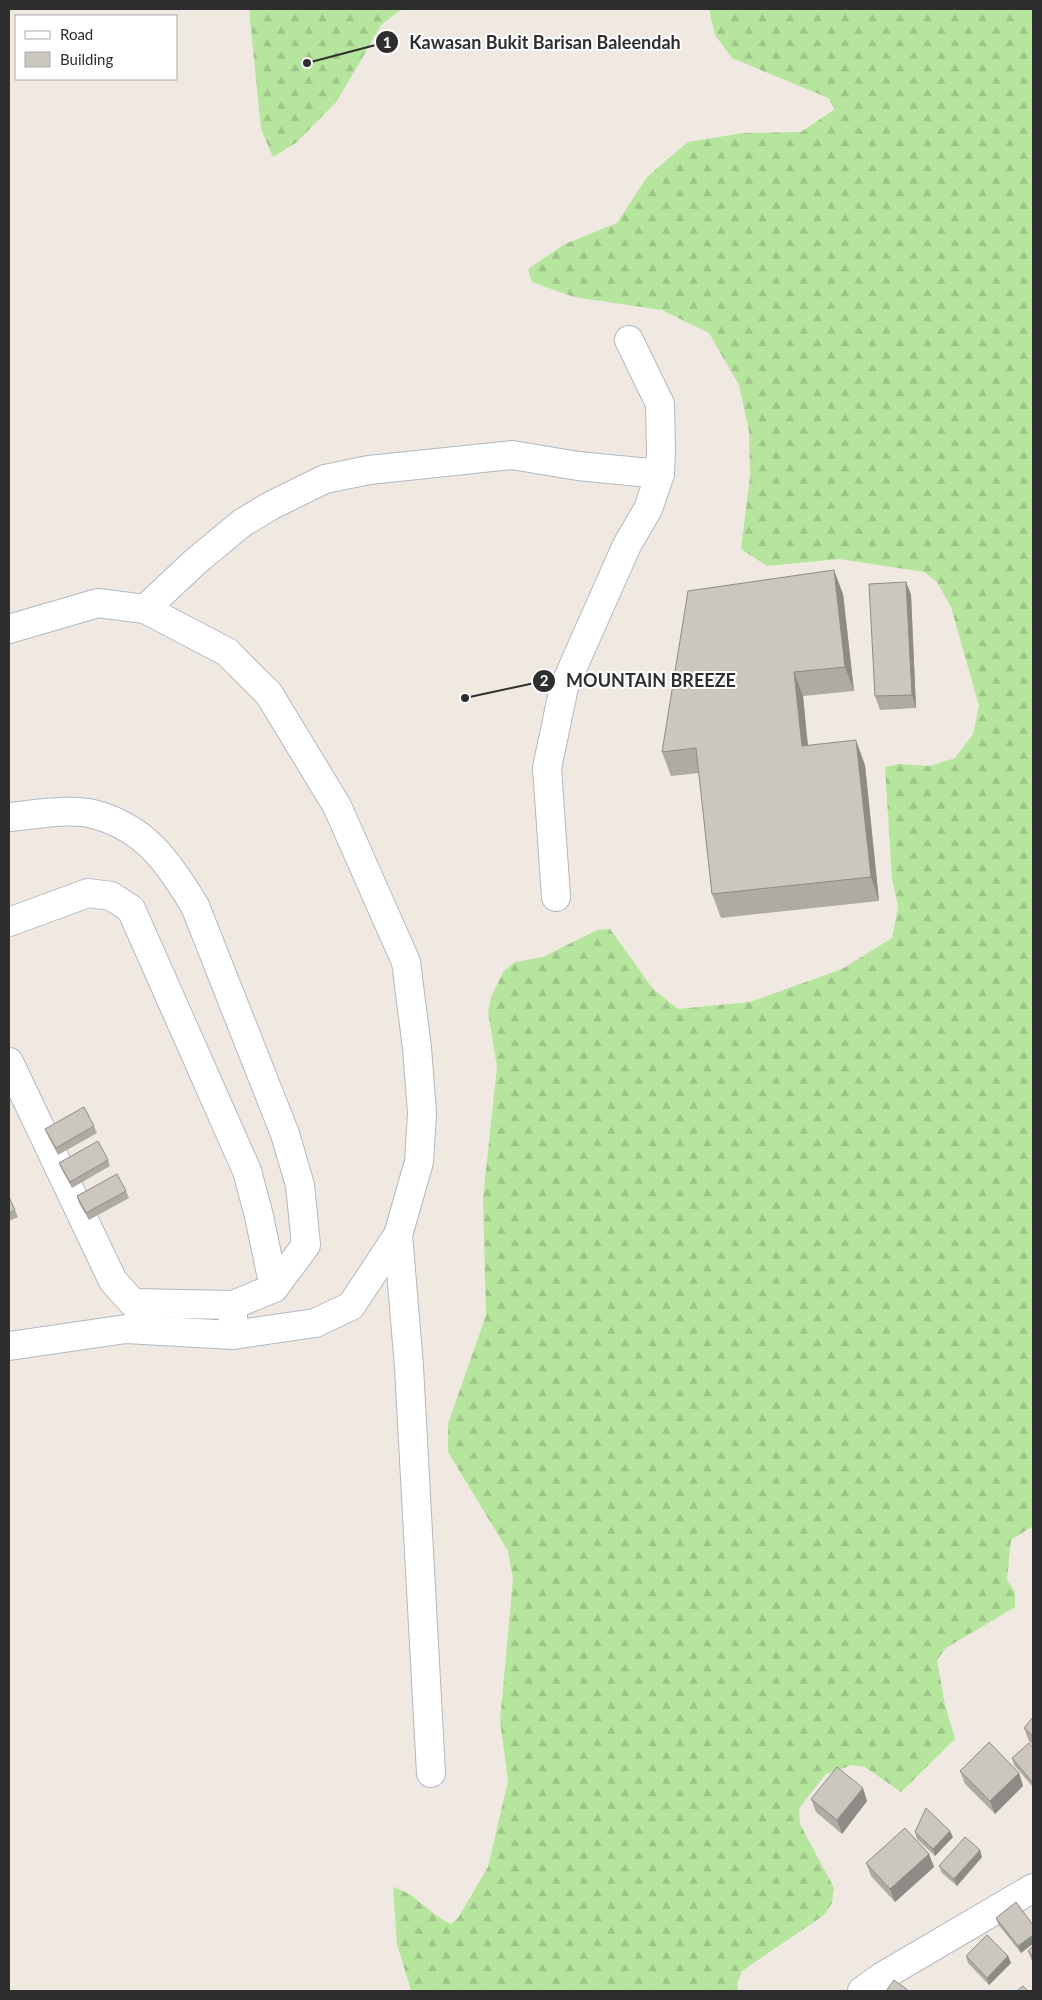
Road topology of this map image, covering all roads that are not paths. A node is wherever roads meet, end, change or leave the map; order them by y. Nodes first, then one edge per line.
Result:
1 (629, 340) dead end
2 (660, 474) junction
3 (145, 609) junction
4 (9, 629) edge
5 (9, 817) edge
6 (556, 897) dead end
7 (9, 922) edge
8 (9, 1062) edge
9 (398, 1235) junction
10 (274, 1288) junction
11 (233, 1305) junction
12 (233, 1334) junction
13 (9, 1346) edge
14 (430, 1773) dead end
15 (1033, 1888) edge
16 (862, 1991) edge

1 - 2 street
2 - 3 street
2 - 6 street
3 - 4 street
3 - 9 street
5 - 10 street
7 - 10 street
8 - 11 street
9 - 12 street
9 - 14 street
10 - 11 street
11 - 12 street
12 - 13 street
15 - 16 street

